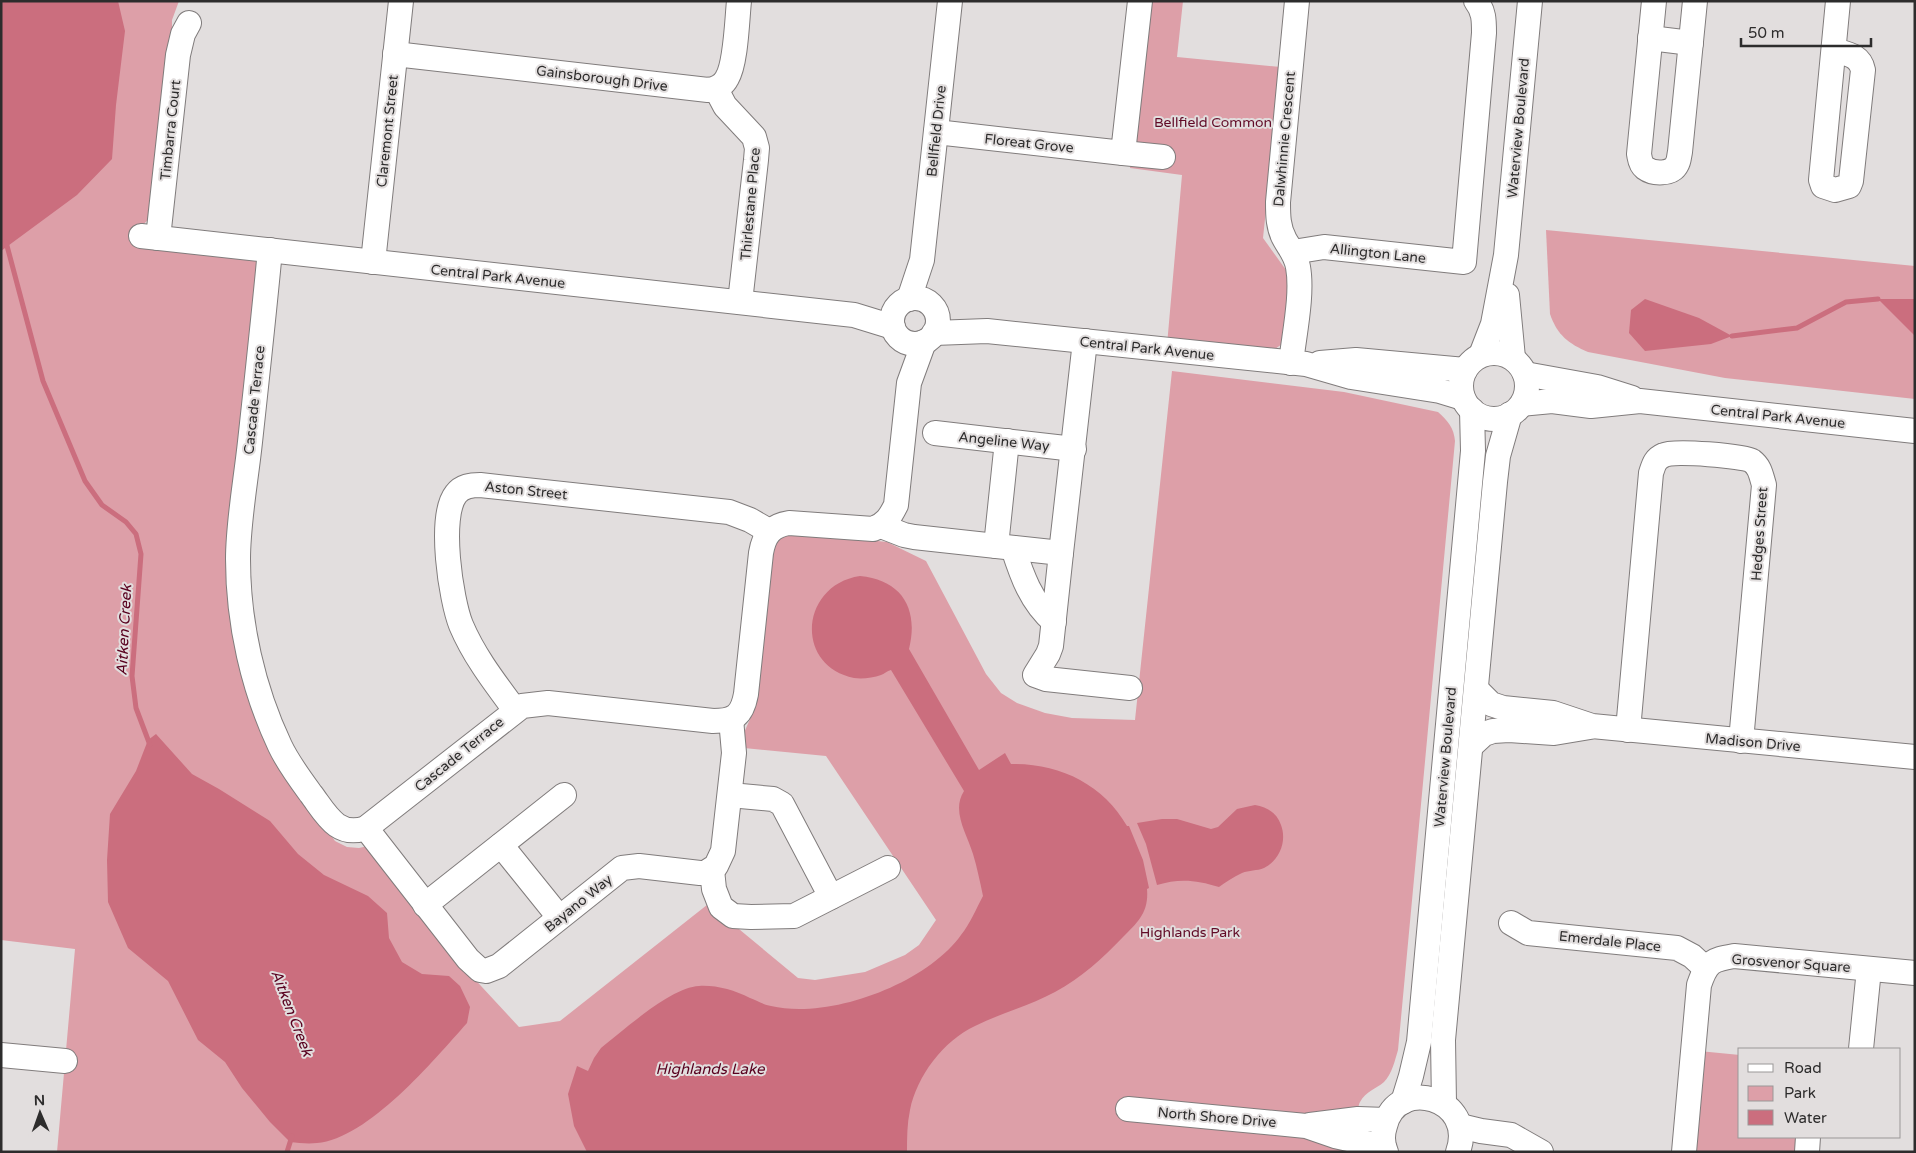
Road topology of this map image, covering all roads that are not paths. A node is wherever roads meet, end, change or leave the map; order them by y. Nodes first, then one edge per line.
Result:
1 (401, 1) edge
2 (739, 1) edge
3 (950, 1) edge
4 (1140, 1) edge
5 (1297, 1) edge
6 (1476, 1) edge
7 (1530, 1) edge
8 (1654, 1) edge
9 (1695, 1) edge
10 (1838, 1) edge
11 (189, 23) dead end
12 (1650, 38) junction
13 (1691, 43) junction
14 (1834, 50) junction
15 (395, 54) junction
16 (716, 89) junction
17 (936, 132) junction
18 (1123, 153) junction
19 (1163, 157) dead end
20 (150, 237) joint
21 (270, 250) junction
22 (1293, 252) junction
23 (1506, 255) junction
24 (373, 262) junction
25 (740, 302) junction
26 (915, 321) junction
27 (1085, 341) junction
28 (1473, 363) junction
29 (1299, 364) junction
30 (1519, 366) junction
31 (1640, 401) junction
32 (1468, 404) junction
33 (1516, 409) junction
34 (1915, 431) edge
35 (935, 433) dead end
36 (1007, 441) junction
37 (1074, 449) junction
38 (881, 526) junction
39 (769, 531) junction
40 (1004, 547) junction
41 (1061, 553) junction
42 (1054, 622) junction
43 (1130, 688) dead end
44 (1476, 689) junction
45 (514, 710) junction
46 (731, 718) junction
47 (1592, 726) junction
48 (1628, 730) junction
49 (1741, 741) junction
50 (1470, 746) junction
51 (1915, 757) edge
52 (564, 794) dead end
53 (730, 795) junction
54 (366, 828) junction
55 (501, 845) junction
56 (888, 868) dead end
57 (712, 870) junction
58 (831, 897) junction
59 (425, 906) junction
60 (559, 917) junction
61 (1511, 923) dead end
62 (1704, 968) junction
63 (1869, 969) junction
64 (1915, 973) edge
65 (1861, 1048) edge
66 (1, 1055) edge
67 (65, 1061) dead end
68 (1403, 1102) junction
69 (1444, 1104) junction
70 (1128, 1109) dead end
71 (1386, 1120) junction
72 (1306, 1126) junction
73 (1460, 1126) junction
74 (1808, 1138) edge
75 (1385, 1149) edge
76 (1458, 1152) edge
77 (1541, 1152) edge
78 (1684, 1152) edge
79 (1807, 1152) edge

1 - 15 street, Claremont Street
2 - 16 street
3 - 17 street, Bellfield Drive
4 - 18 street
5 - 22 street, Dalwhinnie Crescent
6 - 22 street, Allington Lane
7 - 23 street, Waterview Boulevard
8 - 12 street
9 - 13 street
10 - 14 street
11 - 20 street, Timbarra Court
12 - 13 street
12 - 13 street
14 - 14 street
15 - 16 street, Gainsborough Drive
15 - 24 street, Claremont Street
16 - 25 street, Thirlestane Place
17 - 18 street, Floreat Grove
17 - 26 street, Bellfield Drive
18 - 19 street, Floreat Grove
20 - 21 street, Central Park Avenue
21 - 24 street, Central Park Avenue
21 - 54 street, Cascade Terrace
22 - 29 street, Dalwhinnie Crescent
23 - 28 street, Waterview Boulevard
23 - 30 street, Waterview Boulevard
24 - 25 street, Central Park Avenue
25 - 26 street, Central Park Avenue
26 - 27 street, Central Park Avenue
26 - 38 street
27 - 29 street, Central Park Avenue
27 - 37 street
28 - 29 street, Central Park Avenue
28 - 30 street
28 - 32 street
29 - 32 street, Central Park Avenue
30 - 31 street, Central Park Avenue
30 - 33 street
31 - 33 street, Central Park Avenue
31 - 34 street, Central Park Avenue
32 - 33 street
32 - 68 street, Waterview Boulevard
33 - 44 street, Waterview Boulevard
35 - 36 street, Angeline Way
36 - 37 street, Angeline Way
36 - 40 street
37 - 41 street
38 - 39 street
38 - 40 street
39 - 45 street, Aston Street
39 - 46 street
40 - 41 street
40 - 42 street
41 - 42 street
42 - 43 street
44 - 47 street, Madison Drive
44 - 50 street, Waterview Boulevard
45 - 46 street, Cascade Terrace
45 - 54 street, Cascade Terrace
46 - 53 street
47 - 48 street, Madison Drive
47 - 50 street, Madison Drive
48 - 49 street, Madison Drive
48 - 49 street, Hedges Street
49 - 51 street, Madison Drive
50 - 69 street, Waterview Boulevard
52 - 55 street
53 - 57 street
53 - 58 street
54 - 59 street, Bayano Way
55 - 59 street
55 - 60 street
56 - 58 street
57 - 58 street
57 - 60 street, Bayano Way
59 - 60 street, Bayano Way
61 - 62 street, Emerdale Place
62 - 63 street, Grosvenor Square
62 - 78 street
63 - 64 street, Grosvenor Square
63 - 65 street
66 - 67 street
68 - 69 street
68 - 71 street
69 - 73 street
70 - 72 street, North Shore Drive
71 - 72 street, North Shore Drive
71 - 75 street
72 - 75 street, North Shore Drive
73 - 76 street
73 - 77 street
74 - 79 street

